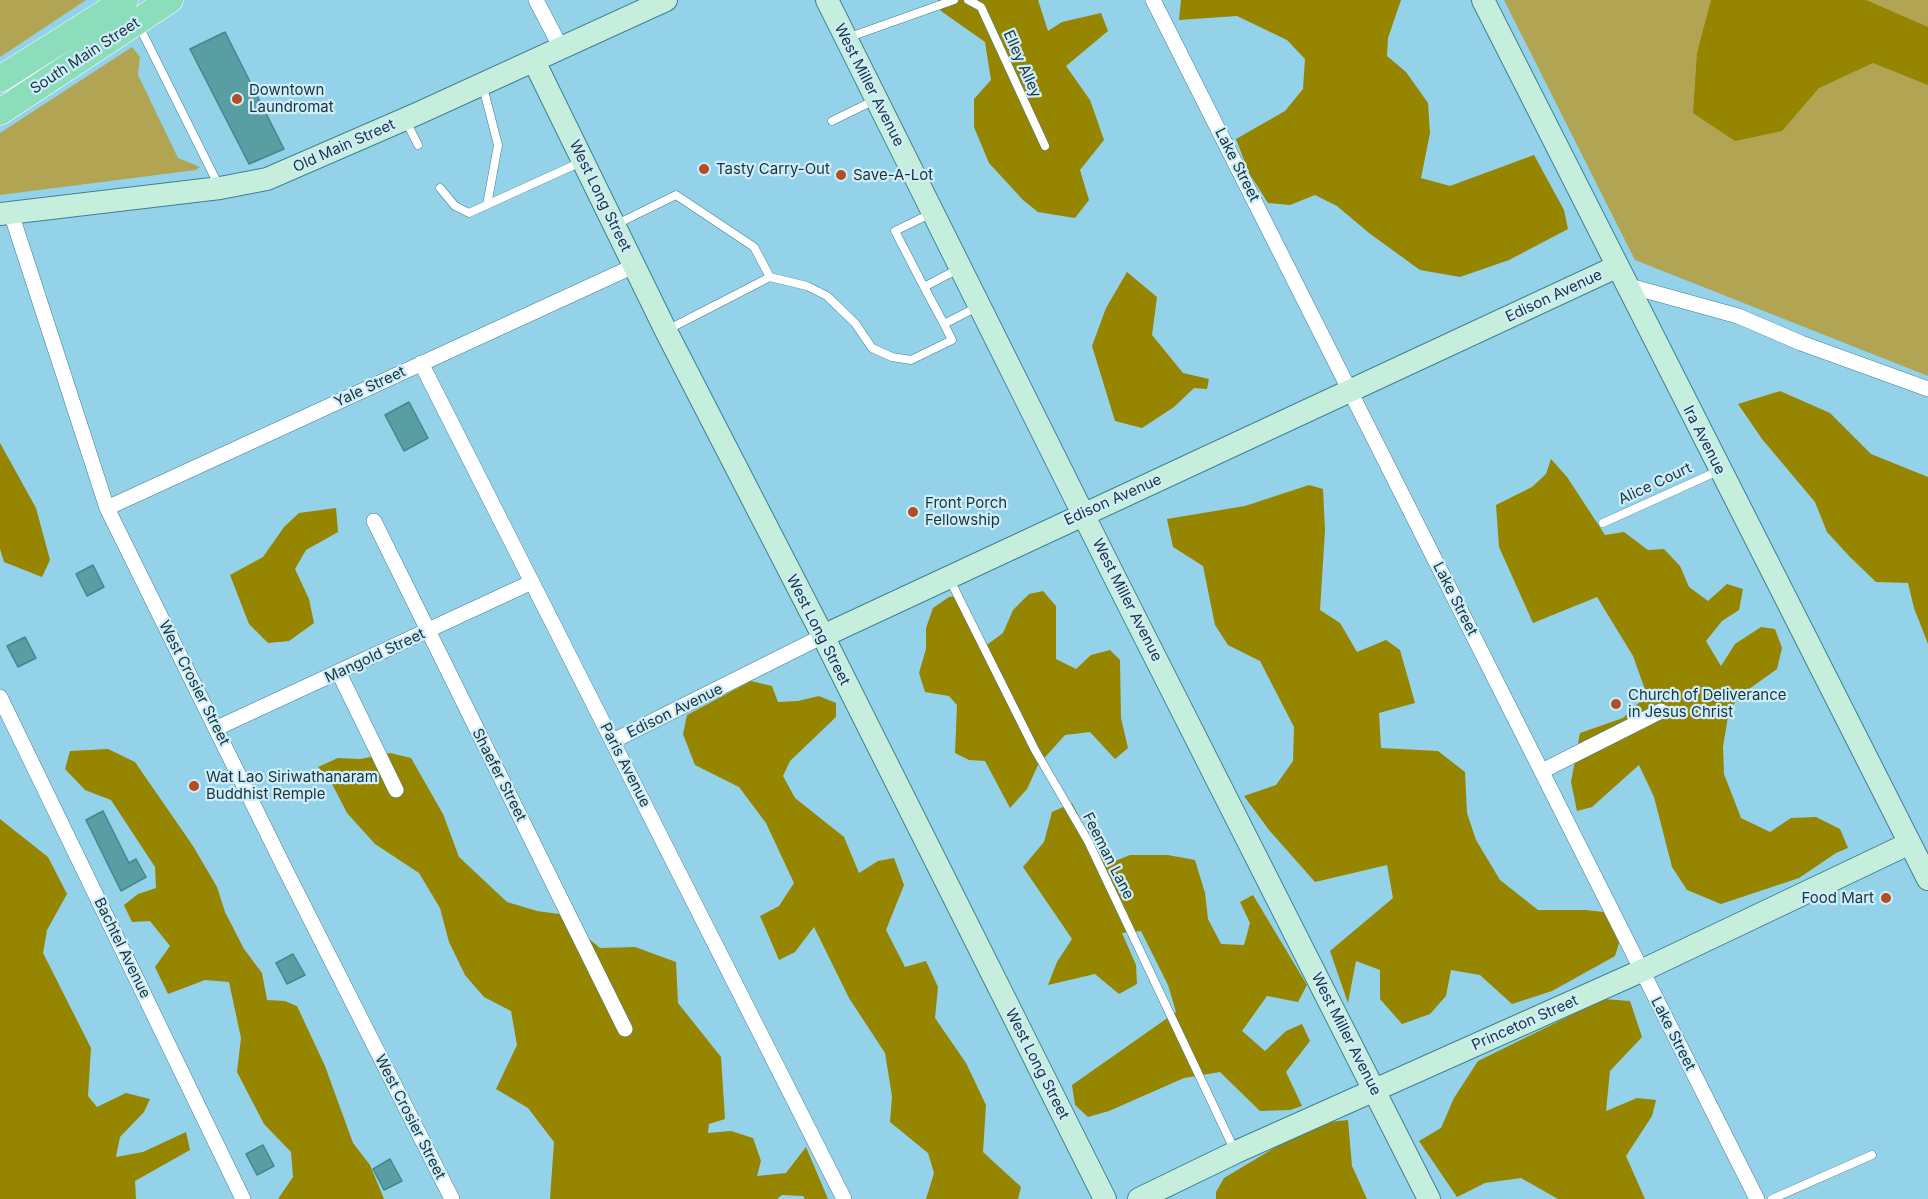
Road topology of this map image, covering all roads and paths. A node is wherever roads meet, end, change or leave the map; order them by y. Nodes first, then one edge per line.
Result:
1 (536, 0) edge
2 (666, 0) edge
3 (827, 0) edge
4 (954, 0) edge
5 (968, 0) edge
6 (1153, 0) edge
7 (1483, 0) edge
8 (160, 2) edge
9 (131, 11) edge
10 (846, 38) junction
11 (561, 48) junction
12 (534, 61) junction
13 (0, 79) edge
14 (482, 84) junction
15 (877, 99) junction
16 (0, 112) edge
17 (405, 119) junction
18 (832, 121) dead end
19 (418, 145) dead end
20 (1045, 146) dead end
21 (583, 161) junction
22 (220, 188) junction
23 (440, 188) dead end
24 (487, 205) junction
25 (5, 213) edge
26 (933, 213) junction
27 (614, 226) junction
28 (634, 266) junction
29 (961, 268) junction
30 (1621, 276) junction
31 (770, 278) junction
32 (924, 287) junction
33 (979, 306) junction
34 (944, 324) junction
35 (666, 331) junction
36 (421, 363) junction
37 (1928, 389) edge
38 (1351, 390) junction
39 (1720, 470) junction
40 (107, 508) junction
41 (1083, 513) junction
42 (374, 521) dead end
43 (1603, 523) dead end
44 (948, 576) junction
45 (532, 582) junction
46 (428, 631) junction
47 (823, 636) junction
48 (339, 673) junction
49 (0, 697) edge
50 (1661, 711) dead end
51 (217, 728) junction
52 (613, 741) junction
53 (1542, 771) junction
54 (396, 790) dead end
55 (1908, 844) junction
56 (1928, 879) edge
57 (1641, 970) junction
58 (626, 1029) dead end
59 (1375, 1091) junction
60 (1236, 1152) junction
61 (1872, 1155) dead end
62 (243, 1199) edge
63 (452, 1199) edge
64 (844, 1199) edge
65 (1105, 1199) edge
66 (1139, 1199) edge
67 (1429, 1199) edge
68 (1757, 1199) edge
69 (1772, 1199) edge

1 - 11 street
2 - 11 street, Old Main Street
3 - 10 street, West Miller Avenue
4 - 10 lane
5 - 20 lane, Elley Alley
6 - 38 street, Lake Street
7 - 30 street, Ira Avenue
8 - 9 main road, South Main Street
9 - 13 main road, South Main Street
9 - 16 main road, South Main Street
9 - 22 lane
10 - 15 street, West Miller Avenue
11 - 12 street, Old Main Street
12 - 14 street, Old Main Street
12 - 21 street, West Long Street
14 - 17 street, Old Main Street
14 - 24 lane
15 - 18 lane
15 - 26 street, West Miller Avenue
17 - 19 lane
17 - 22 street, Old Main Street
21 - 24 lane
21 - 27 street, West Long Street
22 - 25 street, Old Main Street
23 - 24 lane
25 - 40 street, West Crosier Street
26 - 29 street, West Miller Avenue
26 - 32 lane
27 - 28 street, West Long Street
27 - 31 lane
28 - 35 street, West Long Street
28 - 36 street, Yale Street
29 - 32 lane
29 - 33 street, West Miller Avenue
30 - 37 street, Edison Avenue
30 - 38 street, Edison Avenue
30 - 39 street, Ira Avenue
31 - 34 lane
31 - 35 lane
32 - 34 lane
33 - 34 lane
33 - 41 street, West Miller Avenue
35 - 47 street, West Long Street
36 - 40 street, Yale Street
36 - 45 street, Paris Avenue
38 - 41 street, Edison Avenue
38 - 53 street, Lake Street
39 - 43 lane, Alice Court
39 - 55 street, Ira Avenue
40 - 51 street, West Crosier Street
41 - 44 street, Edison Avenue
41 - 59 street, West Miller Avenue
42 - 46 street, Shaefer Street
44 - 47 street, Edison Avenue
44 - 60 lane, Feeman Lane
45 - 46 street, Mangold Street
45 - 52 street, Paris Avenue
46 - 48 street, Mangold Street
46 - 58 street, Shaefer Street
47 - 52 street, Edison Avenue
47 - 65 street, West Long Street
48 - 51 street, Mangold Street
48 - 54 street
49 - 62 street, Bachtel Avenue
50 - 53 street
51 - 63 street, West Crosier Street
52 - 64 street, Paris Avenue
53 - 57 street, Lake Street
55 - 56 street, Ira Avenue
55 - 57 street, Princeton Street
57 - 59 street, Princeton Street
57 - 68 street, Lake Street
59 - 60 street, Princeton Street
59 - 67 street, West Miller Avenue
60 - 66 street, Princeton Street
61 - 69 lane

